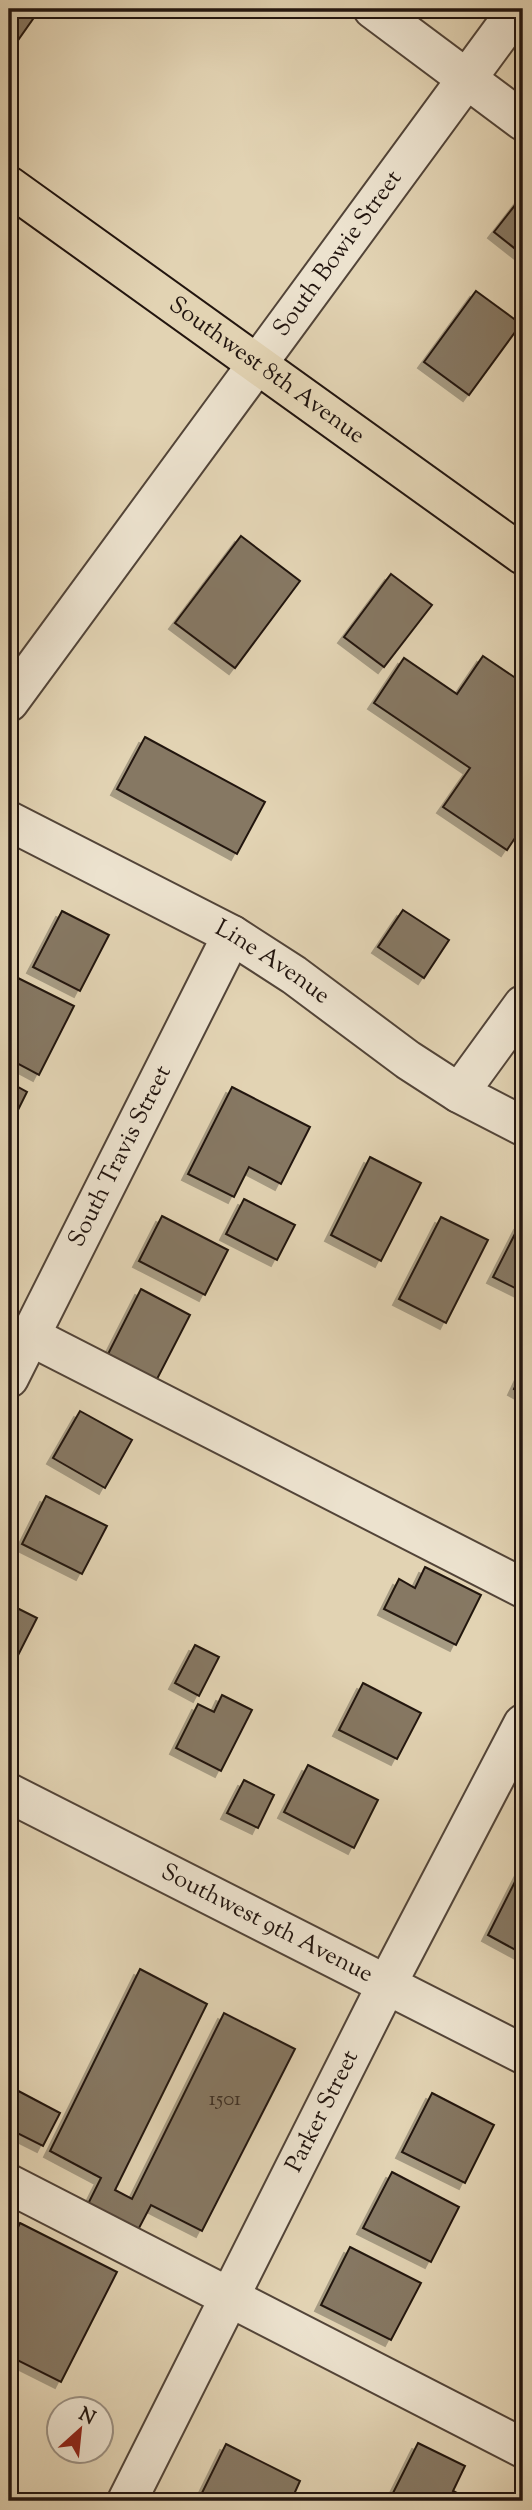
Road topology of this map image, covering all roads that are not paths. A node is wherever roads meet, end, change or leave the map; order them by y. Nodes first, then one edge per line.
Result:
1 (373, 9) edge
2 (518, 9) edge
3 (467, 79) junction
4 (523, 121) edge
5 (9, 186) edge
6 (258, 364) junction
7 (523, 555) edge
8 (9, 702) edge
9 (9, 821) edge
10 (232, 935) junction
11 (523, 1005) edge
12 (459, 1093) junction
13 (523, 1126) edge
14 (30, 1336) junction
15 (9, 1378) edge
16 (523, 1588) edge
17 (523, 1724) edge
18 (9, 1793) edge
19 (9, 1820) edge
20 (96, 1837) junction
21 (387, 1984) junction
22 (523, 2054) edge
23 (9, 2184) edge
24 (230, 2299) junction
25 (523, 2448) edge
26 (127, 2501) edge

1 - 3 street
2 - 3 street, South Bowie Street
3 - 4 street
3 - 6 street, South Bowie Street
5 - 6 main road, Southwest 8th Avenue
6 - 7 main road, Southwest 8th Avenue
6 - 8 street, South Bowie Street
9 - 10 street, Line Avenue
10 - 12 street, Line Avenue
10 - 14 street, South Travis Street
11 - 12 street
12 - 13 street, Line Avenue
14 - 15 street, South Travis Street
14 - 16 street
17 - 21 street, Parker Street
18 - 20 street, Southwest 9th Avenue
19 - 20 street
20 - 21 street, Southwest 9th Avenue
21 - 22 street, Southwest 9th Avenue
21 - 24 street, Parker Street
23 - 24 street
24 - 25 street
24 - 26 street, Parker Street

